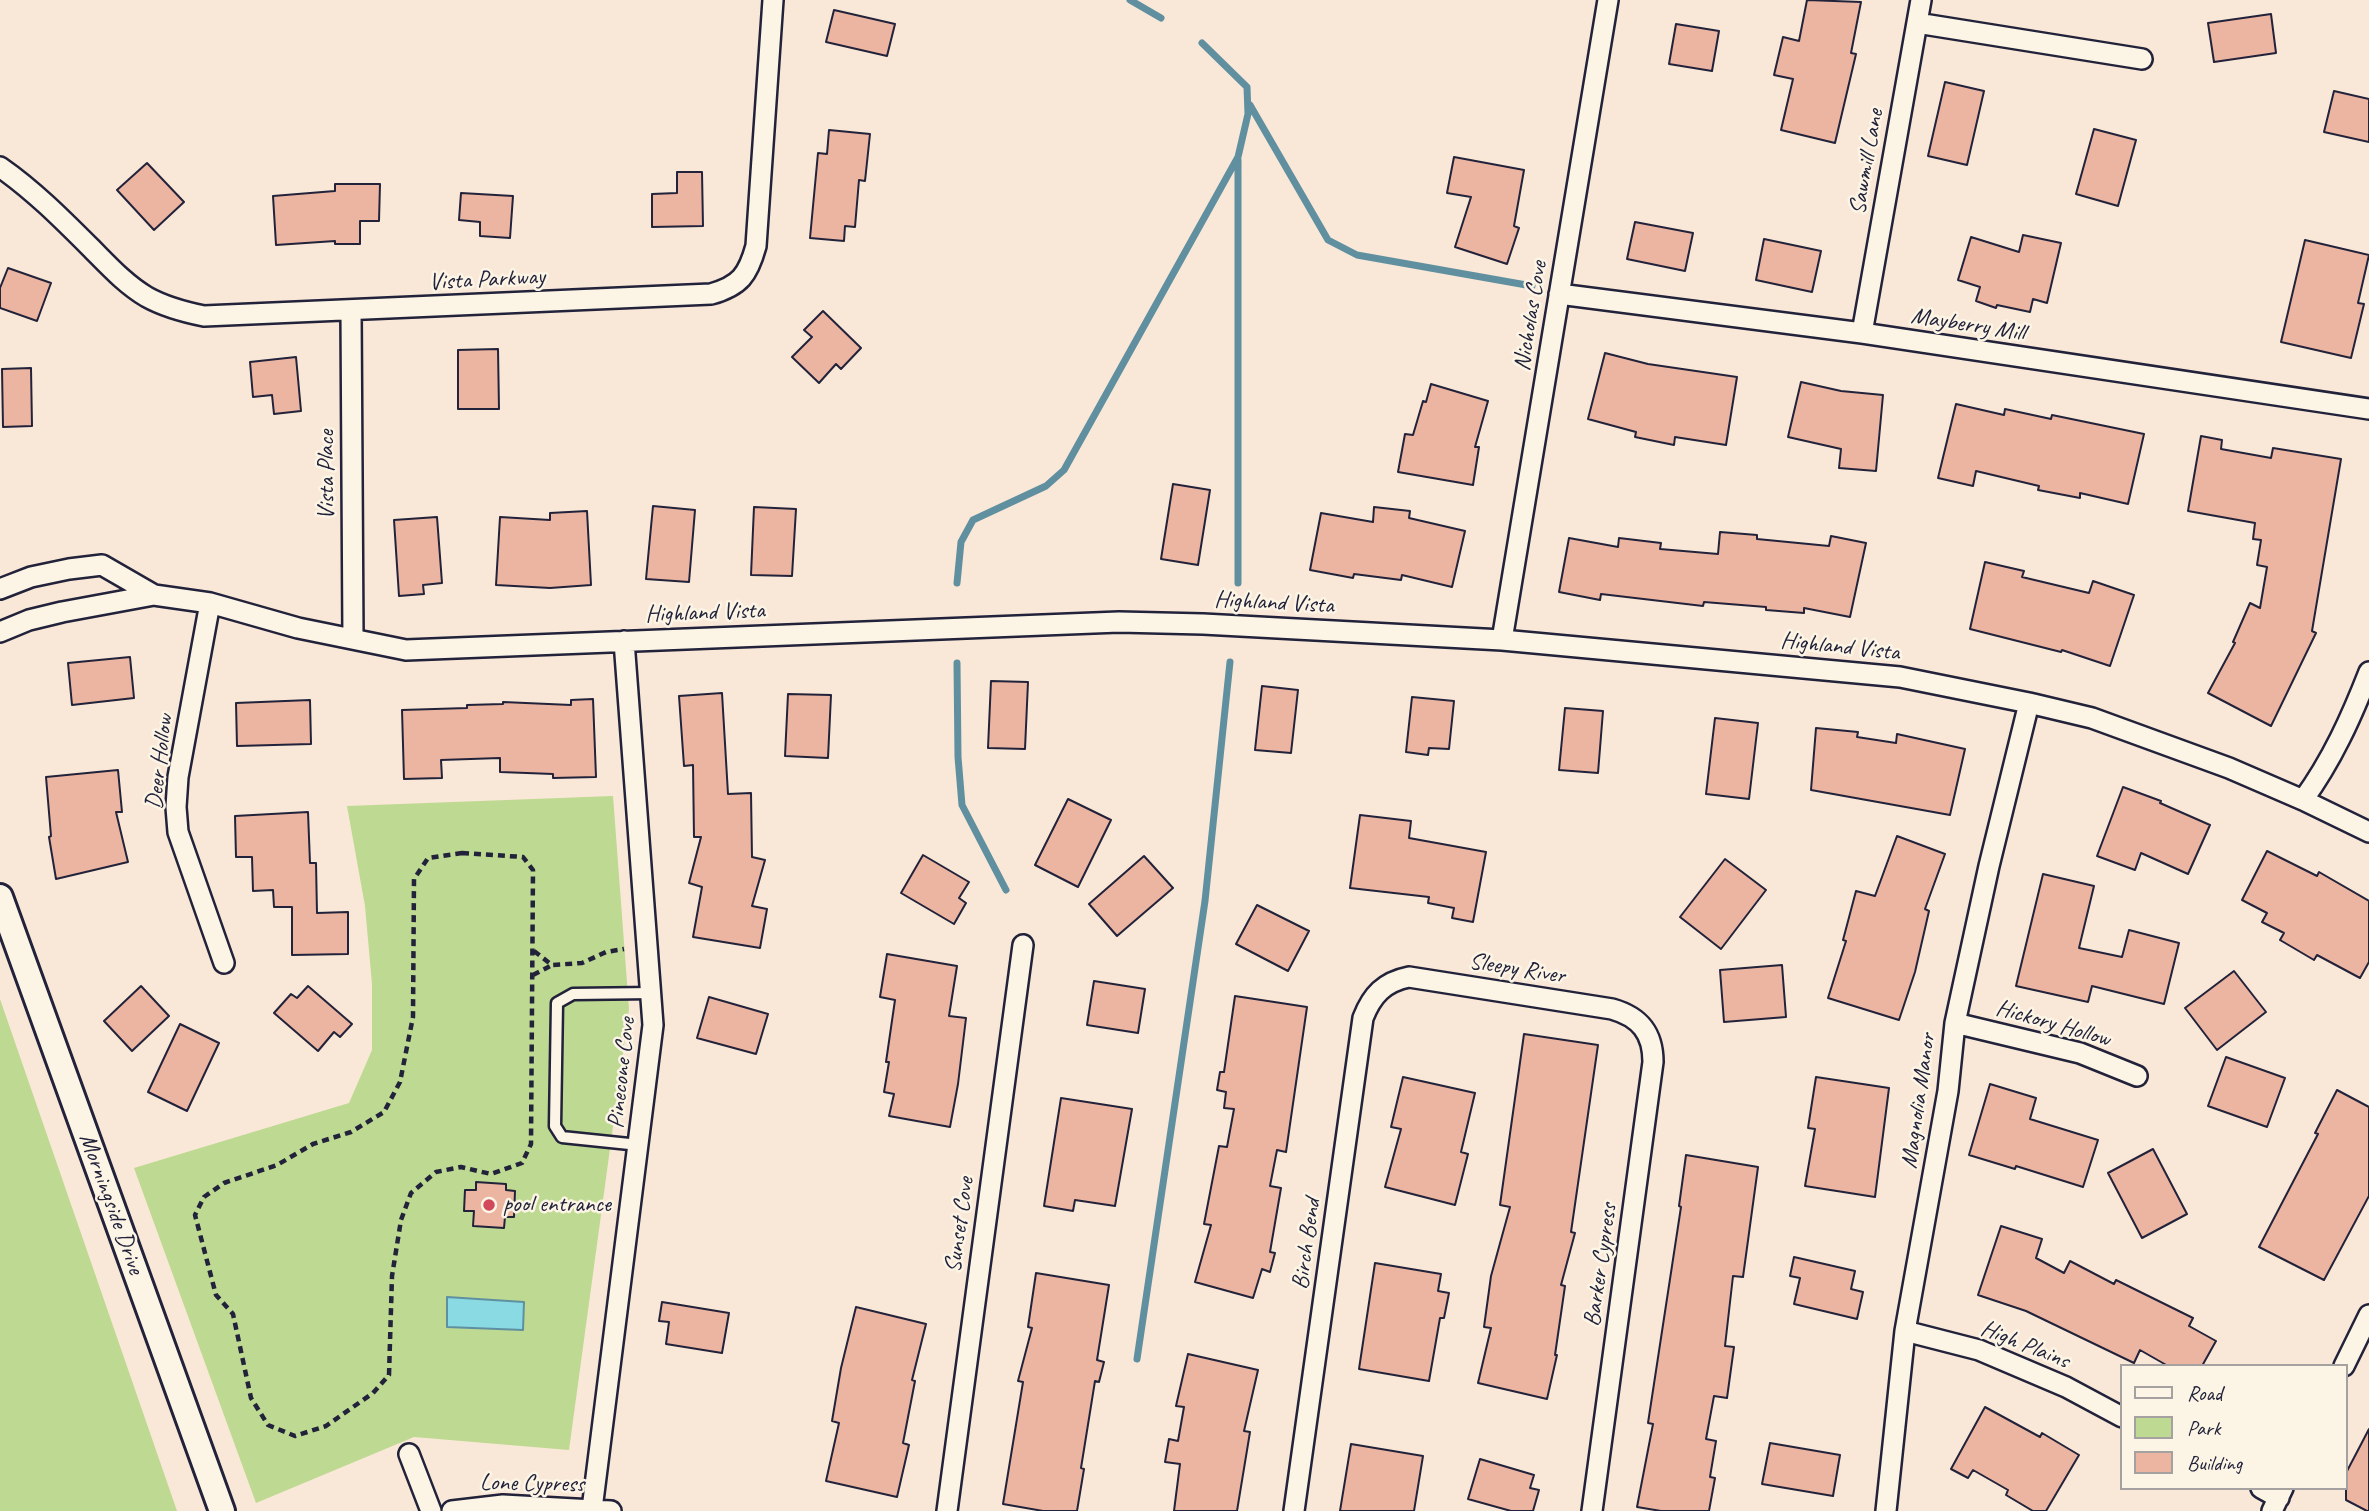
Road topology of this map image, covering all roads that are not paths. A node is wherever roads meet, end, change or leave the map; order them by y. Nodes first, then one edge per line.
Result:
1 (774, 0) edge
2 (1608, 0) edge
3 (1921, 0) edge
4 (1917, 23) junction
5 (2142, 59) dead end
6 (0, 167) edge
7 (1559, 294) junction
8 (351, 310) junction
9 (1862, 333) junction
10 (2369, 409) edge
11 (0, 589) edge
12 (154, 595) junction
13 (210, 603) junction
14 (0, 632) edge
15 (354, 639) junction
16 (624, 640) junction
17 (1502, 640) junction
18 (2369, 672) edge
19 (2028, 703) junction
20 (2303, 800) junction
21 (2369, 832) edge
22 (0, 897) edge
23 (1023, 945) dead end
24 (224, 963) dead end
25 (1380, 989) joint
26 (652, 993) junction
27 (1955, 1023) junction
28 (1644, 1027) joint
29 (2137, 1076) dead end
30 (639, 1145) junction
31 (2369, 1315) edge
32 (1905, 1331) junction
33 (2345, 1364) edge
34 (2120, 1416) edge
35 (409, 1454) dead end
36 (602, 1510) edge
37 (222, 1511) edge
38 (430, 1511) edge
39 (452, 1511) edge
40 (947, 1511) edge
41 (1294, 1511) edge
42 (1592, 1511) edge
43 (1886, 1511) edge

1 - 8 street, Vista Parkway
2 - 7 street, Nicholas Cove
3 - 4 street, Sawmill Lane
4 - 5 street
4 - 9 street, Sawmill Lane
6 - 8 street, Vista Parkway
7 - 9 street, Mayberry Mill
7 - 17 street, Nicholas Cove
8 - 15 street, Vista Place
9 - 10 street, Mayberry Mill
11 - 12 street, Highland Vista
12 - 13 street, Highland Vista
12 - 14 street, Highland Vista
13 - 15 street, Highland Vista
13 - 24 street, Deer Hollow
15 - 16 street, Highland Vista
16 - 17 street, Highland Vista
16 - 26 street, Pinecone Cove
17 - 19 street, Highland Vista
18 - 20 street
19 - 20 street, Highland Vista
19 - 27 street, Magnolia Manor
20 - 21 street, Highland Vista
22 - 37 street, Morningside Drive
23 - 40 street, Sunset Cove
25 - 28 street, Sleepy River
25 - 41 street, Birch Bend
26 - 30 street, Pinecone Cove
26 - 30 lane
27 - 29 street, Hickory Hollow
27 - 32 street, Magnolia Manor
28 - 42 street, Barker Cypress
30 - 36 street, Pinecone Cove
31 - 33 street
32 - 34 street, High Plains
32 - 43 street, Magnolia Manor
35 - 38 street
36 - 39 street, Lone Cypress

